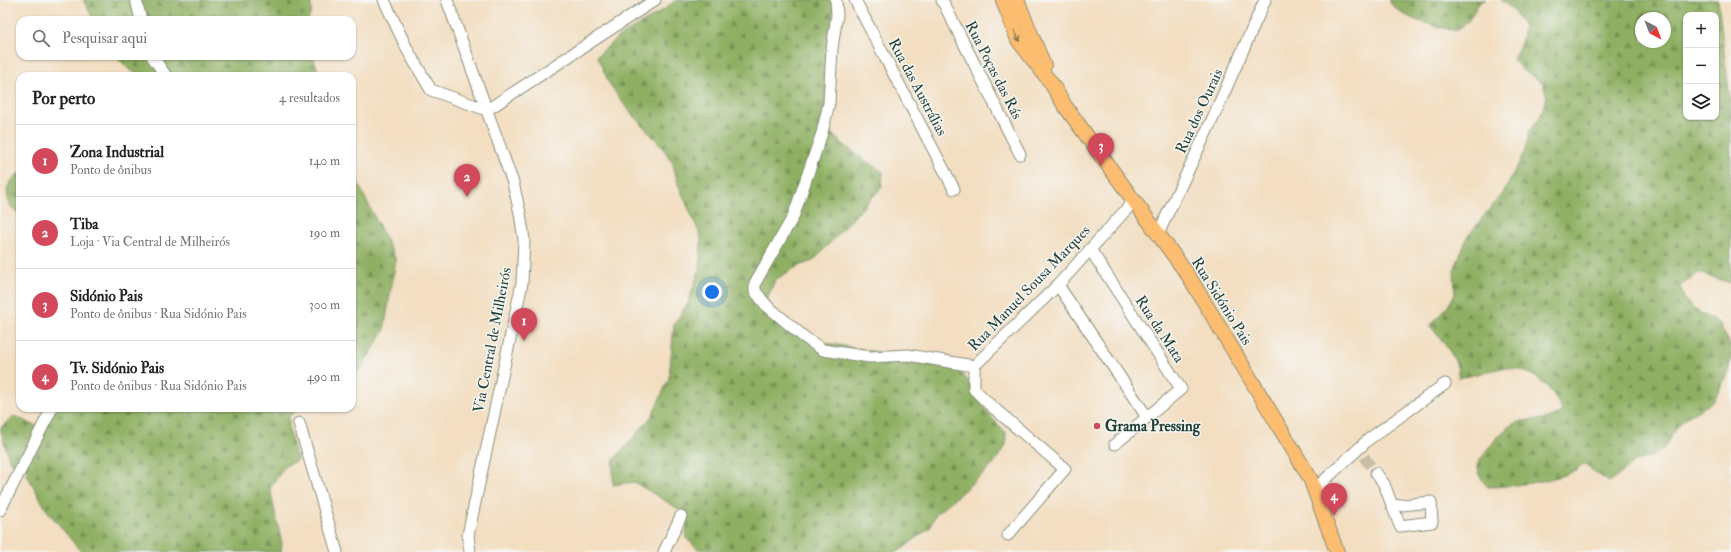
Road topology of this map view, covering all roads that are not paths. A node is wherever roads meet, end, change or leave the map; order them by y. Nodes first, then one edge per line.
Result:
1 (136, 0) edge
2 (384, 0) edge
3 (447, 0) edge
4 (655, 0) edge
5 (836, 0) edge
6 (855, 0) edge
7 (942, 0) edge
8 (1002, 0) edge
9 (1017, 0) edge
10 (1265, 0) edge
11 (140, 16) edge
12 (155, 60) edge
13 (163, 72) edge
14 (1051, 83) junction
15 (487, 110) junction
16 (1020, 154) dead end
17 (954, 189) dead end
18 (1133, 202) junction
19 (1158, 234) junction
20 (1090, 249) junction
21 (1058, 285) junction
22 (974, 366) junction
23 (1445, 384) dead end
24 (50, 412) edge
25 (1147, 417) junction
26 (299, 423) dead end
27 (1115, 444) dead end
28 (1376, 473) tunnel mouth
29 (1315, 488) junction
30 (1392, 506) dead end
31 (0, 510) edge
32 (681, 516) dead end
33 (1008, 535) dead end
34 (338, 552) edge
35 (470, 552) edge
36 (664, 552) edge
37 (1337, 552) edge

1 - 11 street
2 - 15 street
3 - 15 street, Via Central de Milheirós
4 - 15 street
5 - 22 street
6 - 17 street, Rua das Austrálias
7 - 16 street, Rua Poças das Rás
8 -> 14 main road
9 - 14 main road
10 - 19 street, Rua dos Ourais
12 - 13 street
14 - 18 main road, Rua Sidónio Pais
15 - 35 street, Via Central de Milheirós
18 - 19 main road, Rua Sidónio Pais
18 - 20 street, Rua Manuel Sousa Marques
19 - 29 main road, Rua Sidónio Pais
20 - 21 street, Rua Manuel Sousa Marques
20 - 25 street, Rua da Mata
21 - 22 street, Rua Manuel Sousa Marques
21 - 25 street
22 - 33 street, Rua Manuel Sousa Marques
23 - 29 street
24 - 31 street
25 - 27 street, Rua da Mata
26 - 34 street
28 - 30 street
29 - 37 main road, Rua Sidónio Pais
32 - 36 street

